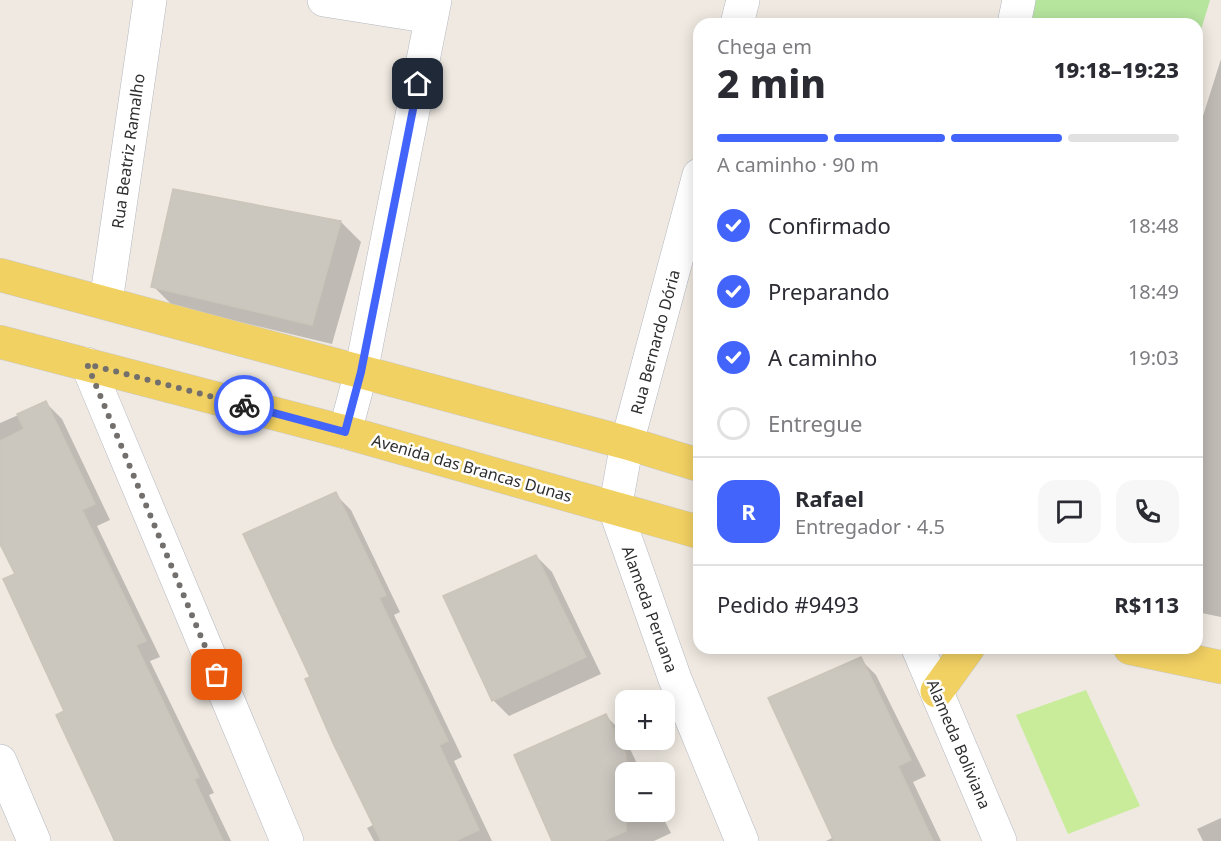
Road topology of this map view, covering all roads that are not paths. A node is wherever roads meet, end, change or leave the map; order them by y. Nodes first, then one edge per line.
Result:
1 (150, 0) edge
2 (324, 0) edge
3 (743, 0) edge
4 (1019, 0) edge
5 (433, 9) edge
6 (738, 18) edge
7 (1015, 18) edge
8 (693, 197) edge
9 (0, 275) edge
10 (106, 302) junction
11 (0, 342) edge
12 (87, 364) junction
13 (361, 372) junction
14 (345, 432) junction
15 (627, 443) junction
16 (693, 463) edge
17 (615, 509) junction
18 (693, 530) edge
19 (921, 654) edge
20 (964, 654) edge
21 (1157, 654) edge
22 (1221, 668) edge
23 (937, 690) junction
24 (0, 761) edge
25 (34, 841) edge
26 (287, 841) edge
27 (742, 841) edge
28 (1000, 841) edge

1 - 10 street, Rua Beatriz Ramalho
2 - 5 street
3 - 6 street
4 - 7 street
5 - 13 street
8 - 15 street, Rua Bernardo Dória
9 - 10 main road
10 - 13 main road
11 - 12 main road, Avenida das Brancas Dunas
12 - 14 main road, Avenida das Brancas Dunas
12 - 26 street
13 - 14 street
13 - 15 main road
14 - 17 main road, Avenida das Brancas Dunas
15 - 16 main road
15 - 17 street, Rua Bernardo Dória
17 - 18 main road, Avenida das Brancas Dunas
17 - 27 street, Alameda Peruana
19 - 23 street, Alameda Boliviana
20 - 23 main road
21 - 22 main road
23 - 28 street, Alameda Boliviana
24 - 25 street

